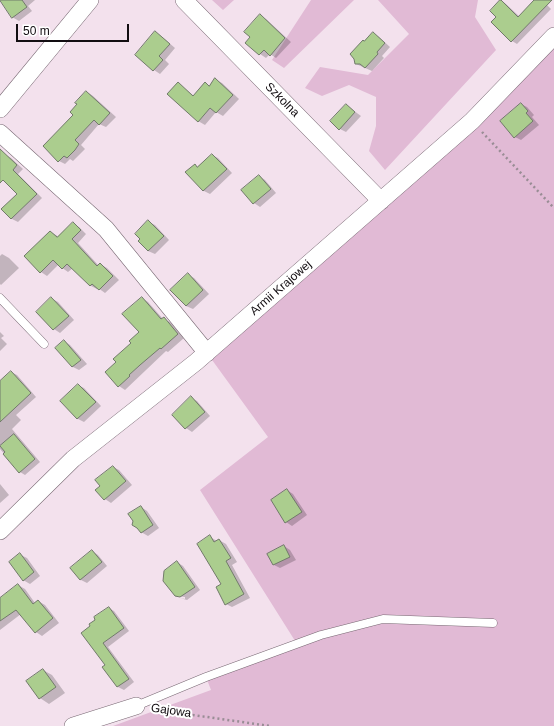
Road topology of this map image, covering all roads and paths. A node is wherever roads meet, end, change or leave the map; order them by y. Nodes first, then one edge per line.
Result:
1 (90, 0) edge
2 (184, 0) edge
3 (554, 36) edge
4 (0, 109) edge
5 (472, 121) junction
6 (0, 133) edge
7 (381, 201) junction
8 (554, 208) edge
9 (0, 298) edge
10 (44, 344) dead end
11 (207, 353) junction
12 (0, 531) edge
13 (493, 623) dead end
14 (136, 706) junction
15 (73, 726) edge
16 (270, 726) edge

1 - 4 street
2 - 7 street, Szkolna
3 - 5 street, Armii Krajowej
5 - 7 street, Armii Krajowej
5 - 8 path
6 - 11 street
7 - 11 street, Armii Krajowej
9 - 10 lane
11 - 12 street, Armii Krajowej
13 - 14 lane
14 - 15 street, Gajowa
14 - 16 path, Gajowa

